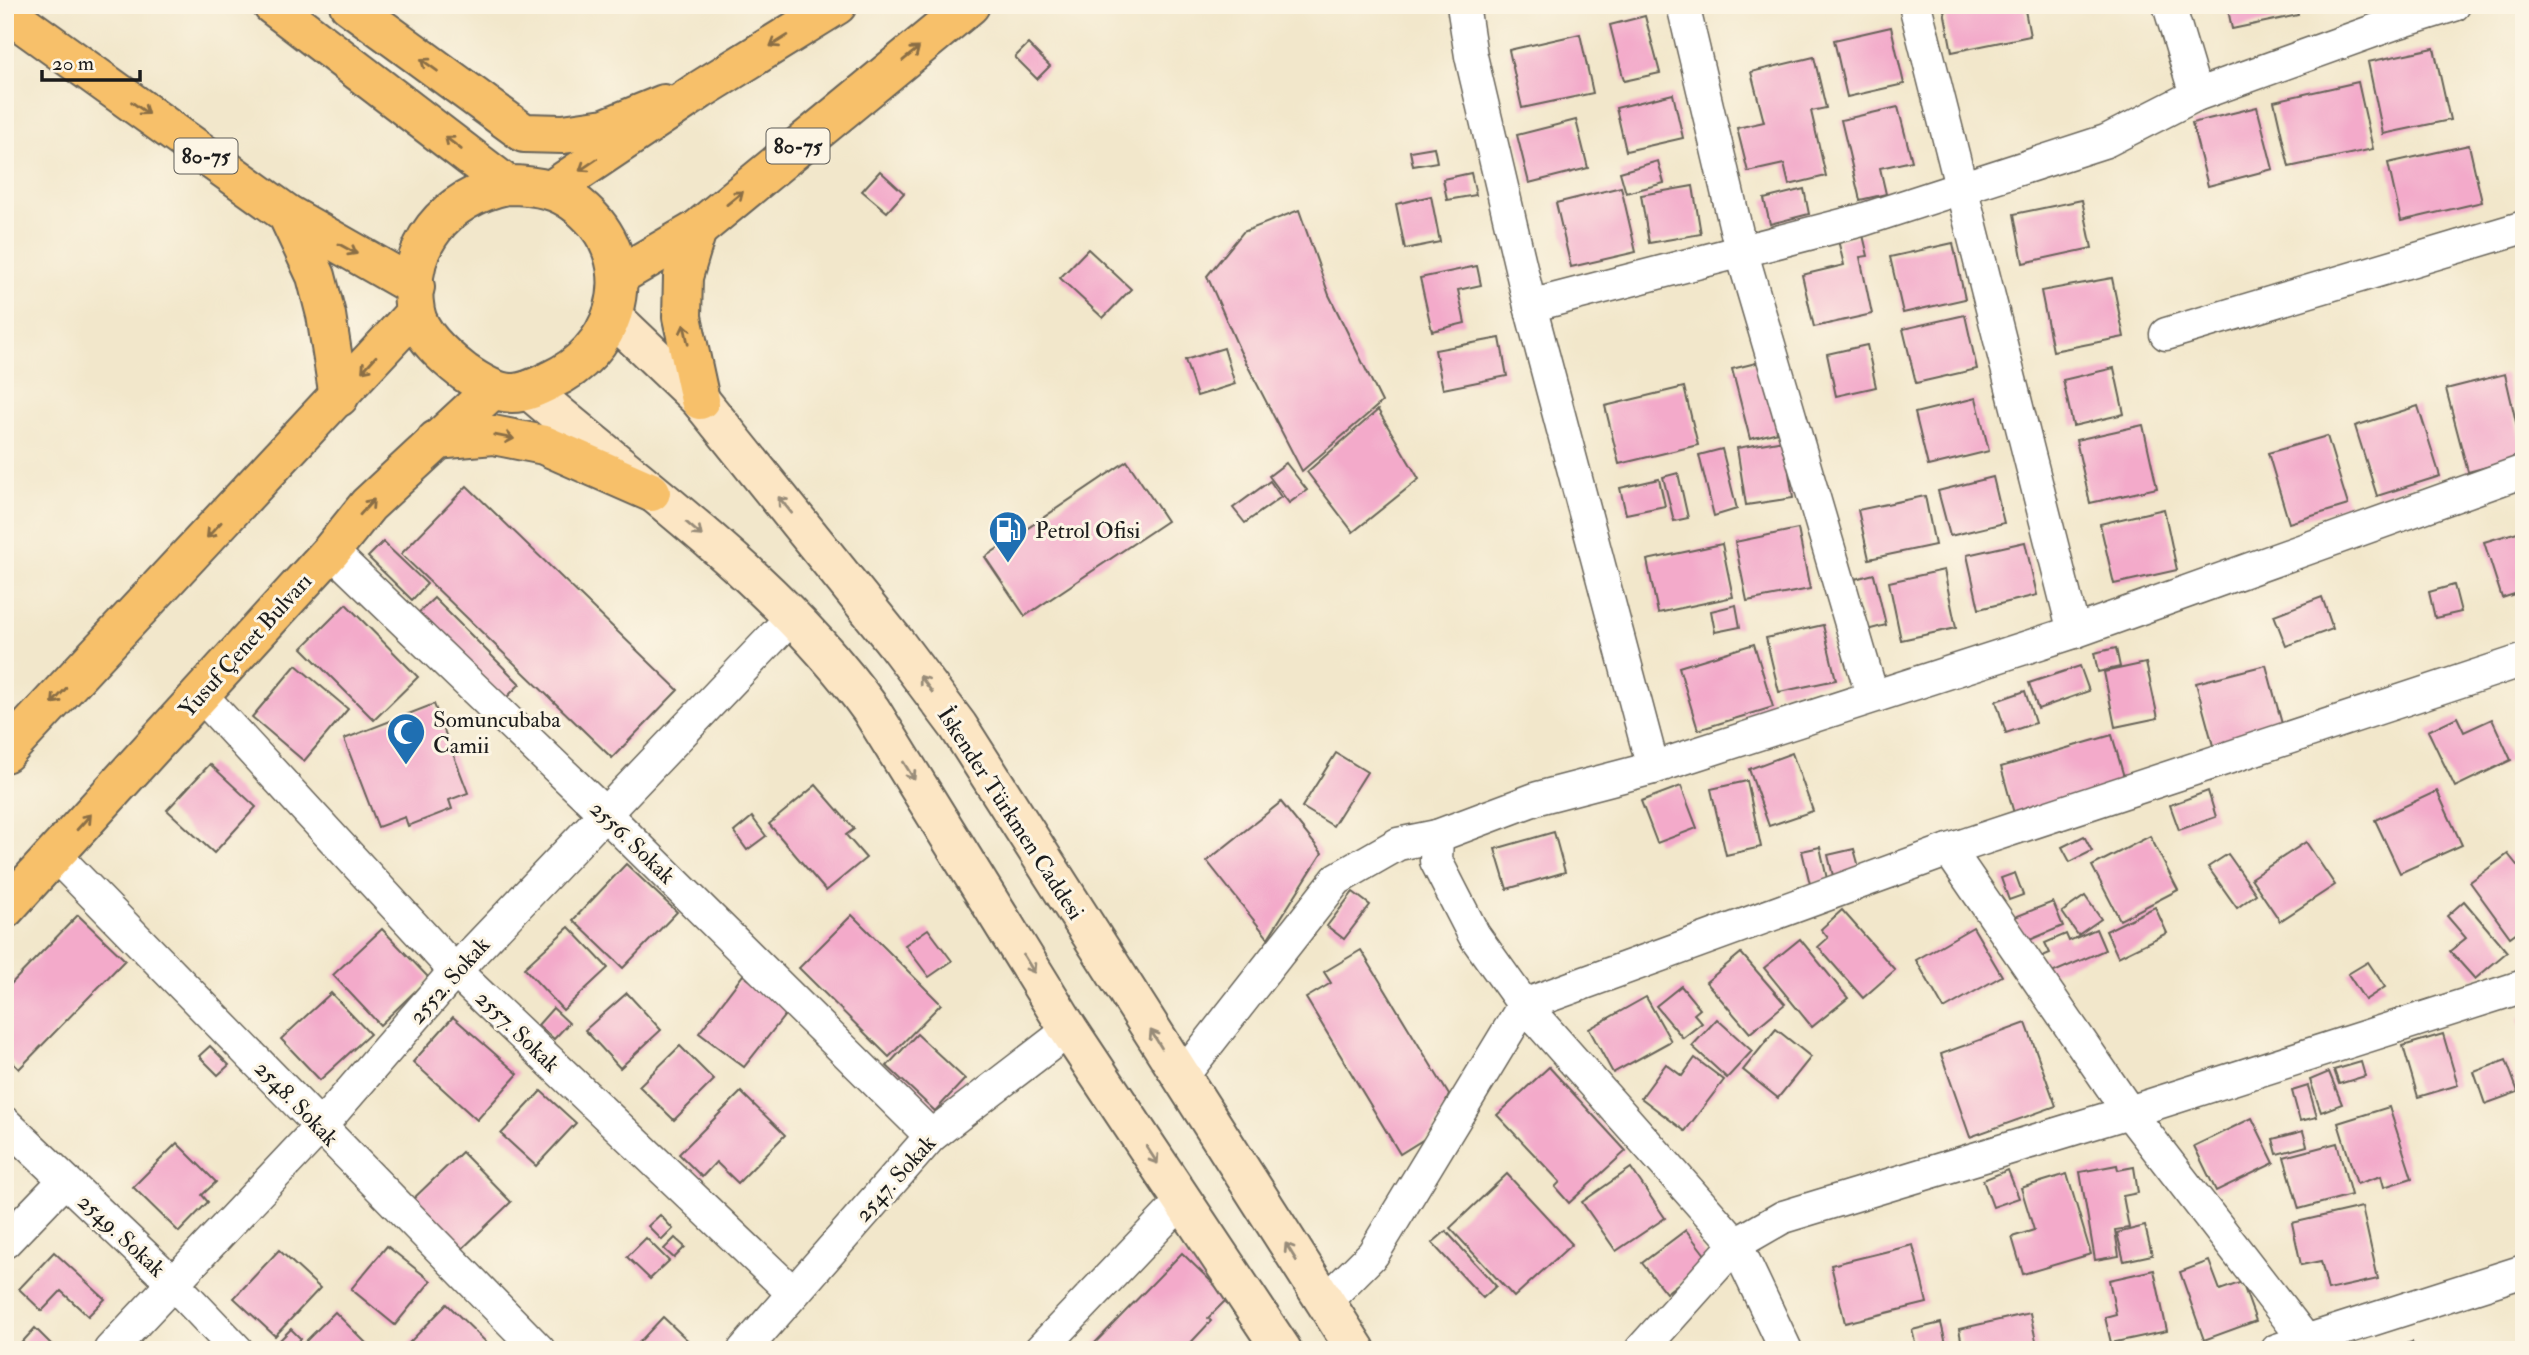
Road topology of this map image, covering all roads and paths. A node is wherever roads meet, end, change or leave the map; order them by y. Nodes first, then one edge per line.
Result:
1 (272, 5) edge
2 (349, 5) edge
3 (837, 5) edge
4 (970, 5) edge
5 (1463, 5) edge
6 (1683, 5) edge
7 (1915, 5) edge
8 (2169, 5) edge
9 (2454, 5) edge
10 (5, 10) edge
11 (700, 90) junction
12 (2196, 95) junction
13 (507, 185) junction
14 (1962, 186) junction
15 (551, 190) junction
16 (286, 214) junction
17 (2524, 227) edge
18 (696, 230) junction
19 (1741, 250) junction
20 (618, 276) junction
21 (415, 300) junction
22 (1530, 306) junction
23 (612, 317) junction
24 (2166, 334) dead end
25 (511, 390) junction
26 (339, 397) junction
27 (700, 400) junction
28 (436, 440) junction
29 (2524, 471) edge
30 (651, 492) junction
31 (331, 551) junction
32 (793, 616) junction
33 (2074, 632) junction
34 (2524, 660) edge
35 (200, 694) junction
36 (1872, 695) junction
37 (5, 753) edge
38 (1653, 768) junction
39 (604, 813) junction
40 (1437, 836) junction
41 (1949, 850) junction
42 (55, 855) junction
43 (5, 909) edge
44 (456, 971) junction
45 (2524, 986) edge
46 (1524, 1005) junction
47 (1069, 1030) junction
48 (1181, 1078) junction
49 (2129, 1112) junction
50 (5, 1123) edge
51 (320, 1127) junction
52 (932, 1136) junction
53 (64, 1181) junction
54 (1182, 1200) junction
55 (5, 1242) edge
56 (1736, 1244) junction
57 (2524, 1271) edge
58 (172, 1282) junction
59 (793, 1293) junction
60 (1324, 1303) junction
61 (2298, 1347) edge
62 (110, 1350) edge
63 (237, 1350) edge
64 (539, 1350) edge
65 (744, 1350) edge
66 (1040, 1350) edge
67 (1282, 1350) edge
68 (1356, 1350) edge
69 (1641, 1350) edge
70 (1786, 1350) edge

13 -> 1 main road
11 -> 2 main road
3 -> 11 main road
18 -> 4 main road, 80-75
5 - 22 street
6 - 19 street
7 - 14 street
8 - 12 street
9 - 12 street
10 -> 16 main road, 80-75
11 -> 15 main road
12 - 14 street
13 - 15 main road
13 - 21 main road
14 - 19 street
14 - 33 street
15 - 20 main road
16 -> 21 main road, 80-75
16 - 26 main road
17 - 24 street
18 - 20 main road, 80-75
27 -> 18 main road
19 - 22 street
19 - 36 street
20 - 23 main road
21 - 25 main road, 80-75
21 -> 26 main road
22 - 38 street
23 - 25 main road
23 - 27 main road, İskender Türkmen Caddesi
25 - 28 main road, Yusuf Çenet Bulvarı
25 - 30 main road, 80-75
26 -> 37 main road
48 -> 27 main road, İskender Türkmen Caddesi
28 -> 30 main road
31 -> 28 main road, Yusuf Çenet Bulvarı
29 - 33 street
30 -> 32 main road, 80-75
31 - 35 main road, Yusuf Çenet Bulvarı
31 - 39 street, 2556. Sokak
32 - 39 street, 2552. Sokak
32 -> 47 main road, 80-75
33 - 36 street
34 - 41 street
42 -> 35 main road, Yusuf Çenet Bulvarı
35 - 44 street, 2557. Sokak
36 - 38 street
38 - 40 street
39 - 44 street, 2552. Sokak
39 - 52 street, 2556. Sokak
40 - 46 street
40 - 48 street
41 - 46 street
41 - 49 street
42 - 43 main road, Yusuf Çenet Bulvarı
42 - 51 street, 2548. Sokak
44 - 51 street, 2552. Sokak
44 - 59 street, 2557. Sokak
45 - 49 street
46 - 56 street
46 - 60 street
47 - 52 street, 2547. Sokak
47 -> 54 main road, 80-75
60 -> 48 main road, İskender Türkmen Caddesi
49 - 56 street
49 - 61 street
50 - 53 street, 2549. Sokak
51 - 58 street, 2552. Sokak
51 - 64 street, 2548. Sokak
52 - 59 street, 2547. Sokak
53 - 55 street
53 - 58 street, 2549. Sokak
54 - 66 street
54 - 67 main road, 80-75
56 - 69 street
56 - 70 street
57 - 61 street
58 - 62 street, 2552. Sokak
58 - 63 street, 2549. Sokak
59 - 65 street, 2547. Sokak
60 - 68 main road, İskender Türkmen Caddesi

